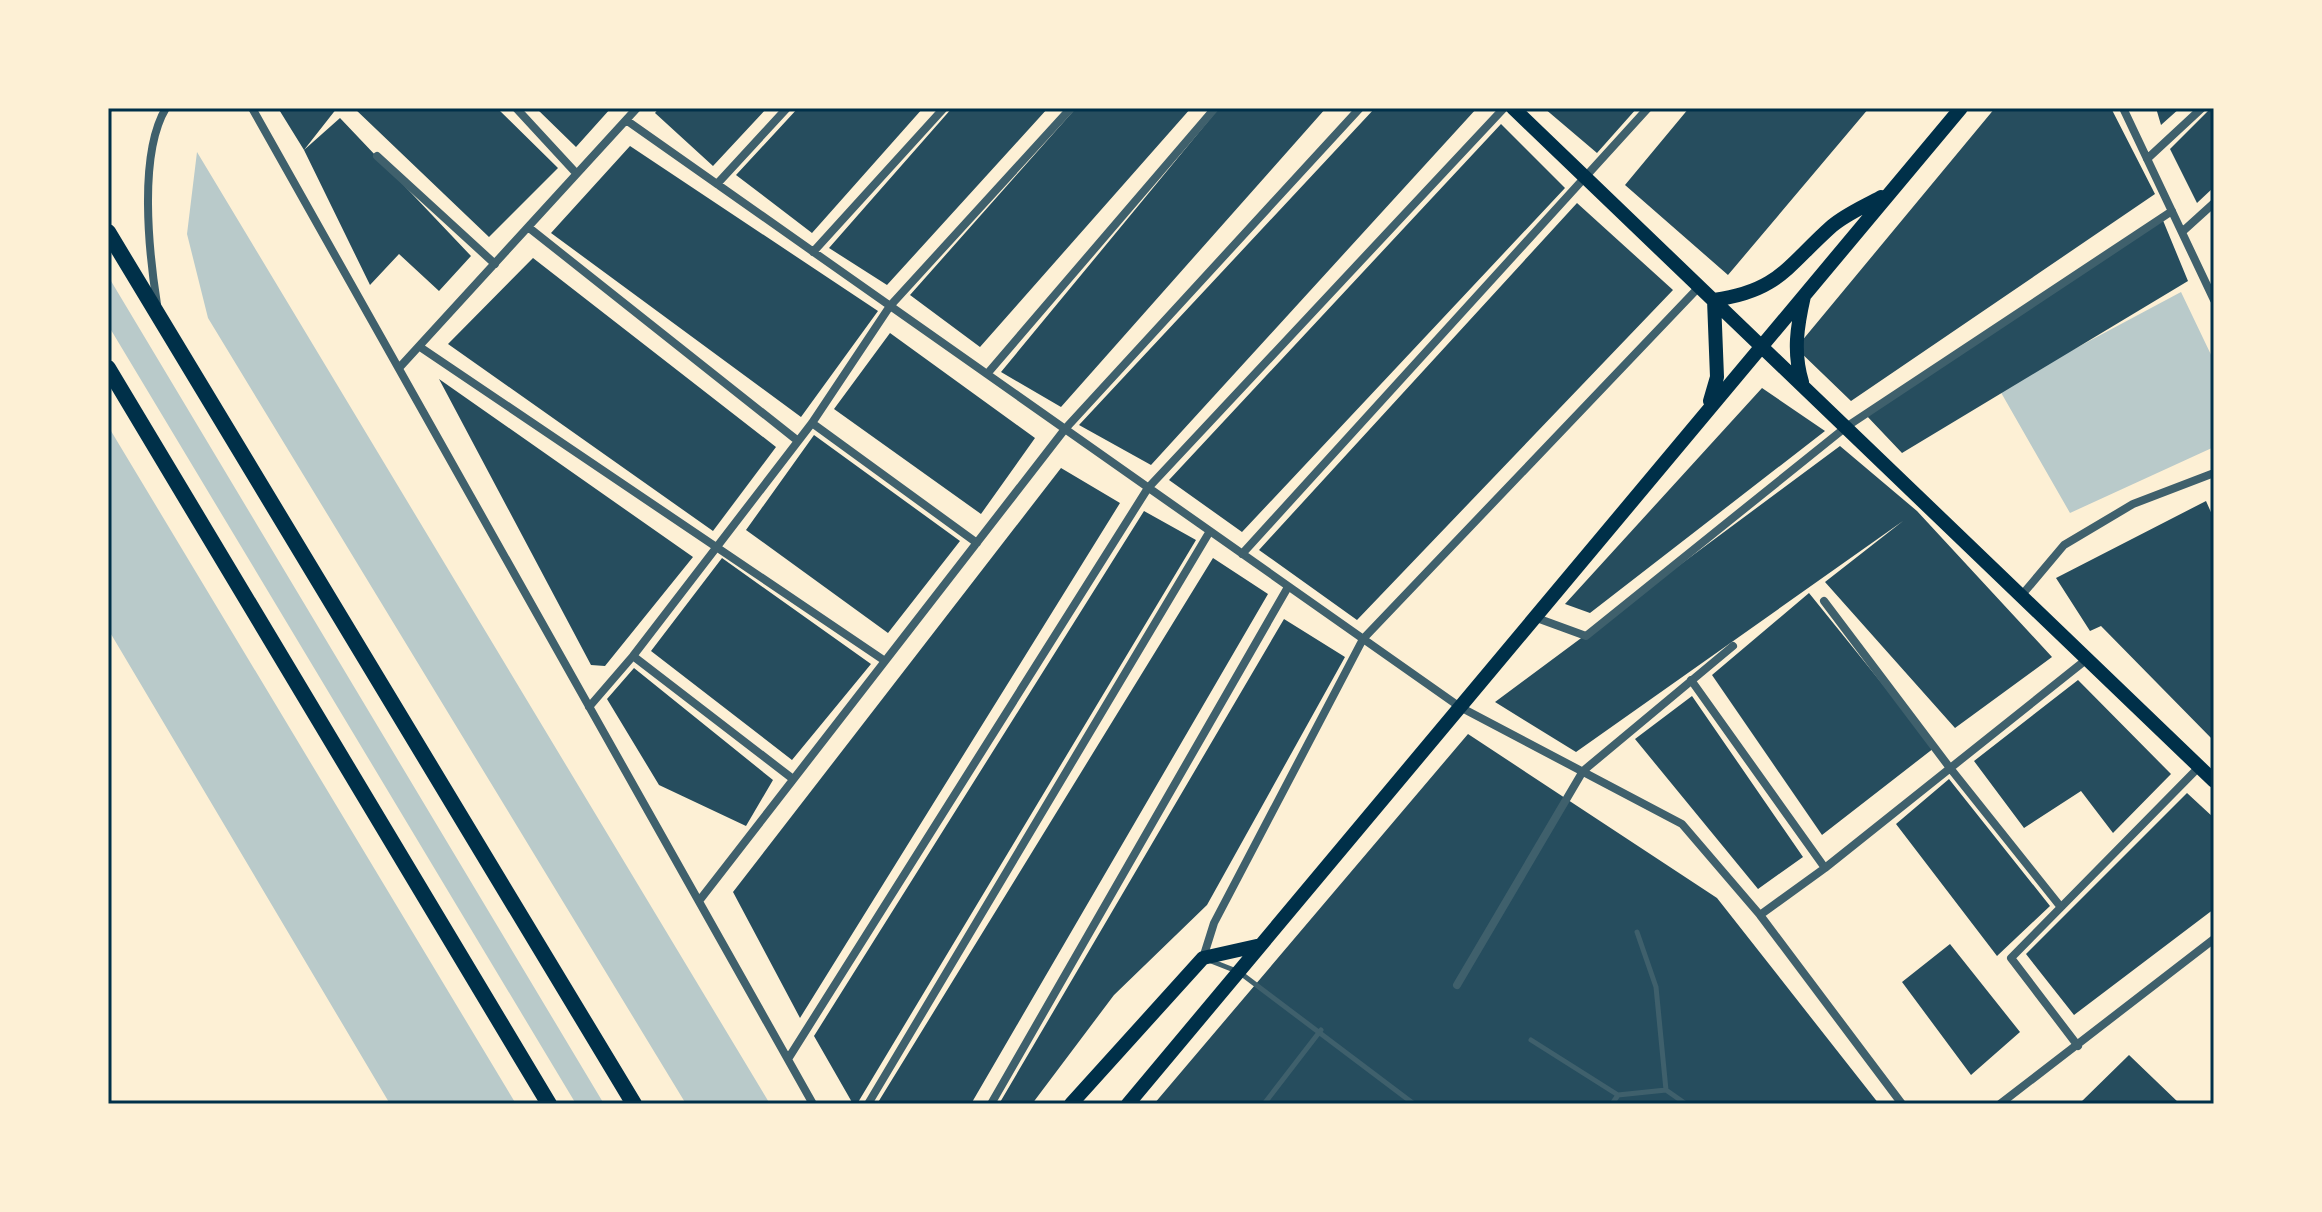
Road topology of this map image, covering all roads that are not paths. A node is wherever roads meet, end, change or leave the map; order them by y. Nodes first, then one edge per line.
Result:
1 (166, 108) edge
2 (252, 108) edge
3 (516, 108) edge
4 (637, 108) edge
5 (787, 108) edge
6 (944, 108) edge
7 (1071, 108) edge
8 (1215, 108) edge
9 (1360, 108) edge
10 (1504, 108) edge
11 (1513, 108) edge
12 (1648, 108) edge
13 (1961, 108) edge
14 (2123, 108) edge
15 (2202, 108) edge
16 (626, 120) junction
17 (377, 156) dead end
18 (2147, 159) junction
19 (576, 173) junction
20 (1585, 179) junction
21 (717, 184) junction
22 (1892, 190) junction
23 (2214, 203) edge
24 (2172, 211) junction
25 (528, 227) junction
26 (108, 232) edge
27 (2182, 232) junction
28 (813, 252) junction
29 (495, 264) junction
30 (1699, 287) junction
31 (1805, 294) junction
32 (1714, 300) junction
33 (2214, 300) edge
34 (890, 306) junction
35 (159, 317) junction
36 (1762, 345) junction
37 (420, 347) junction
38 (108, 368) edge
39 (399, 368) junction
40 (987, 374) junction
41 (1804, 386) junction
42 (1708, 409) junction
43 (812, 423) junction
44 (1846, 427) junction
45 (1065, 429) junction
46 (798, 441) junction
47 (2214, 473) edge
48 (1148, 488) junction
49 (1210, 531) junction
50 (977, 543) junction
51 (717, 547) junction
52 (1242, 554) junction
53 (1288, 587) junction
54 (2021, 596) junction
55 (1824, 601) dead end
56 (1533, 617) junction
57 (1363, 639) junction
58 (1733, 646) dead end
59 (633, 656) junction
60 (2087, 659) junction
61 (885, 661) junction
62 (1691, 680) junction
63 (589, 707) junction
64 (1460, 707) junction
65 (2199, 767) junction
66 (1950, 768) junction
67 (1583, 771) junction
68 (793, 779) junction
69 (2214, 781) edge
70 (1825, 868) junction
71 (699, 901) junction
72 (2060, 906) junction
73 (1760, 915) junction
74 (1637, 932) dead end
75 (2214, 939) edge
76 (1261, 945) junction
77 (1203, 958) junction
78 (1239, 972) junction
79 (1457, 985) dead end
80 (1321, 1030) junction
81 (1531, 1040) dead end
82 (2078, 1046) junction
83 (788, 1059) junction
84 (1666, 1090) junction
85 (1618, 1095) junction
86 (549, 1104) edge
87 (634, 1104) edge
88 (813, 1104) edge
89 (868, 1104) edge
90 (991, 1104) edge
91 (1071, 1104) edge
92 (1128, 1104) edge
93 (1264, 1104) edge
94 (1414, 1104) edge
95 (1612, 1104) edge
96 (1686, 1104) edge
97 (1902, 1104) edge
98 (2000, 1104) edge

1 - 35 street
2 - 39 street
3 - 19 street
4 - 16 street
5 - 21 street
6 - 28 street
7 - 34 street
8 - 40 street
9 - 45 street
10 - 48 street
11 - 20 main road
12 - 20 street
13 - 22 main road
14 - 18 street
15 - 18 street
16 - 19 street
16 - 21 street
17 - 29 street
18 - 24 street
19 - 25 street
20 - 30 main road
20 - 52 street
21 - 28 street
22 - 31 main road
22 - 32 main road
23 - 27 street
24 - 27 street
24 - 44 street
25 - 29 street
25 - 46 street
26 - 35 highway
27 - 33 street
28 - 34 street
29 - 37 street
30 - 32 main road
30 - 57 street
31 - 36 main road
31 - 41 main road
32 - 36 main road
32 - 42 main road
34 - 40 street
34 - 43 street
35 - 87 highway
36 - 41 main road
36 - 42 main road
37 - 39 street
37 - 51 street
38 - 86 highway
39 - 63 street
40 - 45 street
41 - 44 main road
42 - 56 main road
43 - 46 street
43 - 50 street
44 - 54 main road
44 - 56 street
45 - 48 street
45 - 50 street
46 - 51 street
47 - 54 street
48 - 49 street
48 - 83 street
49 - 52 street
49 - 89 street
50 - 61 street
51 - 59 street
51 - 61 street
52 - 53 street
53 - 57 street
53 - 90 street
54 - 60 main road
55 - 66 street
56 - 64 main road
57 - 64 street
57 - 77 street
58 - 62 street
59 - 63 street
59 - 68 street
60 - 65 main road
60 - 66 street
61 - 68 street
62 - 67 street
62 - 70 street
63 - 71 street
64 - 67 street
64 - 76 main road
65 - 69 main road
65 - 72 street
66 - 70 street
66 - 72 street
67 - 73 street
67 - 79 street
68 - 71 street
70 - 73 street
71 - 83 street
72 - 82 street
73 - 97 street
74 - 84 lane
75 - 82 street
76 - 77 main road
76 - 78 main road
77 - 78 lane
77 - 91 main road
78 - 80 lane
78 - 92 main road
80 - 93 lane
80 - 94 lane
81 - 85 lane
82 - 98 street
83 - 88 street
84 - 85 lane
84 - 96 lane
85 - 95 lane

